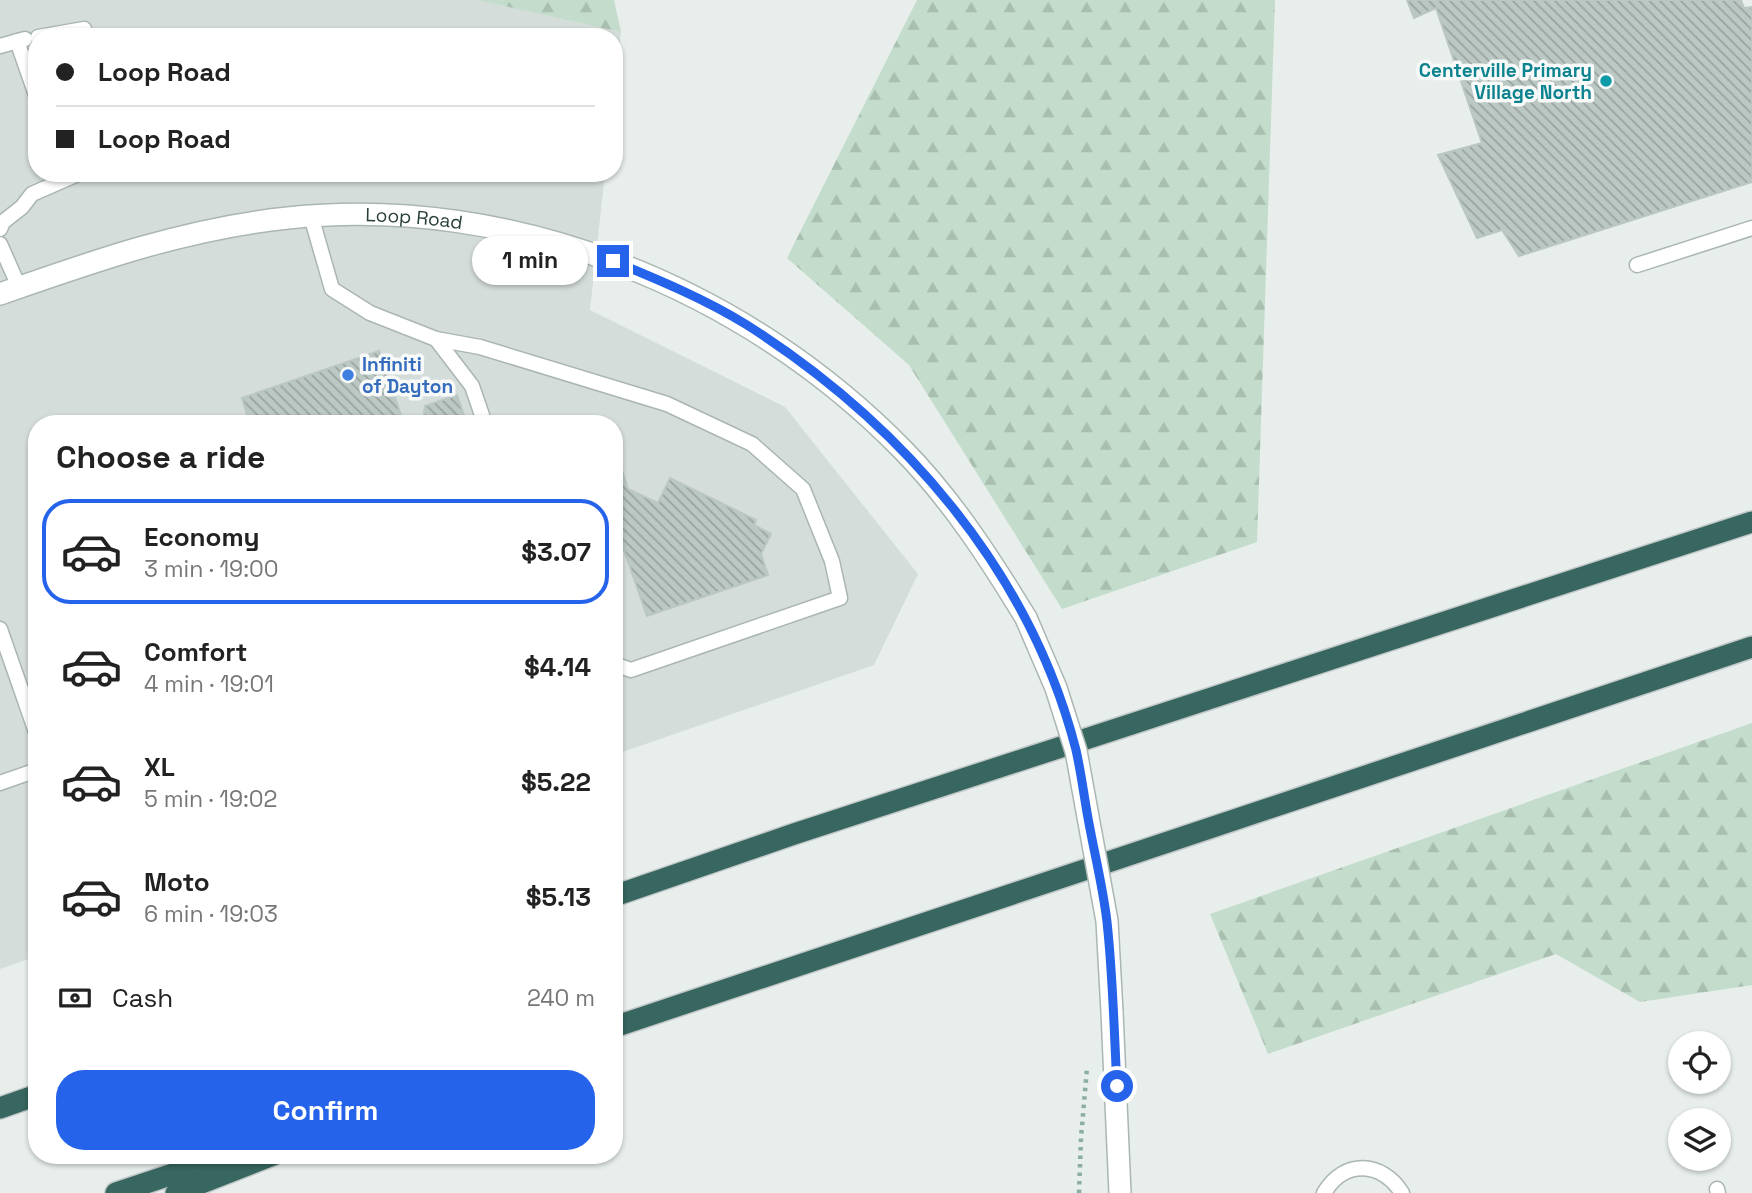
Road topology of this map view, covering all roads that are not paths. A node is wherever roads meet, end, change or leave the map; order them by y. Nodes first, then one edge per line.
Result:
1 (28, 39) edge
2 (17, 41) junction
3 (0, 46) edge
4 (28, 72) edge
5 (55, 182) edge
6 (311, 216) junction
7 (1752, 228) edge
8 (0, 229) edge
9 (0, 244) edge
10 (1637, 265) dead end
11 (10, 290) edge
12 (436, 339) junction
13 (482, 415) edge
14 (1752, 523) edge
15 (0, 629) edge
16 (1752, 647) edge
17 (623, 667) edge
18 (28, 709) edge
19 (28, 773) edge
20 (0, 783) edge
21 (623, 893) edge
22 (623, 1024) edge
23 (28, 1098) edge
24 (0, 1108) edge
25 (203, 1164) edge
26 (250, 1164) edge
27 (116, 1193) edge
28 (176, 1193) edge
29 (1120, 1193) edge
30 (1324, 1193) edge
31 (1402, 1193) edge

1 - 2 lane
2 - 3 lane
2 - 4 lane
5 - 8 lane
6 - 11 street, Loop Road
6 - 12 lane
6 - 29 street, Loop Road, bridge
7 - 10 lane
9 - 11 lane
12 - 13 lane
12 - 17 lane
14 - 21 highway
15 - 18 lane
16 - 22 highway
19 - 20 lane
23 - 24 highway
25 - 27 highway
26 - 28 highway
30 - 31 lane

